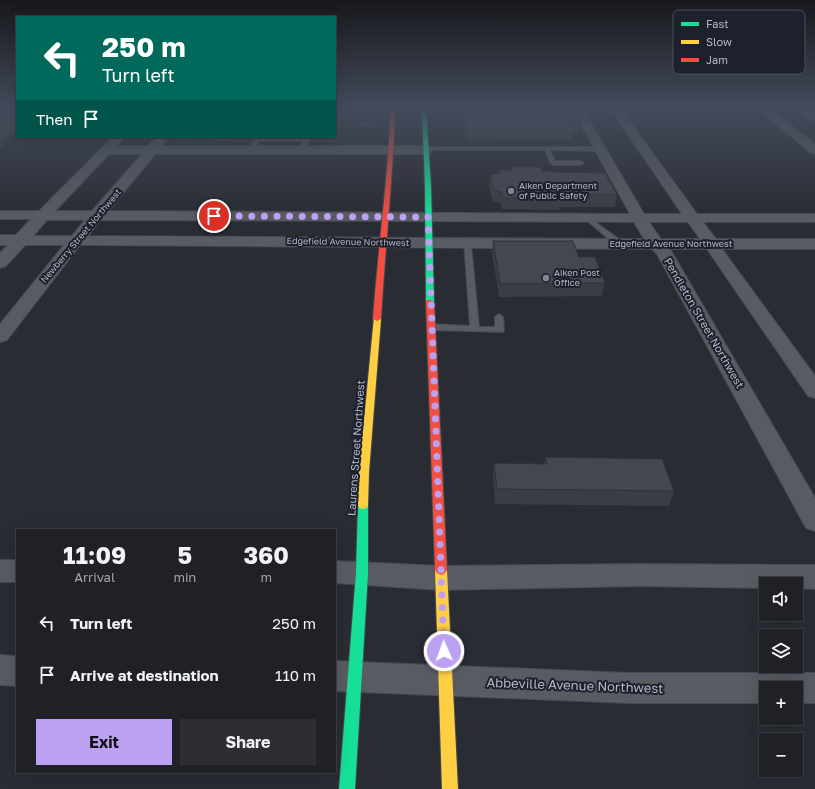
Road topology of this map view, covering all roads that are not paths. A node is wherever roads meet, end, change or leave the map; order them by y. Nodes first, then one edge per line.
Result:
1 (112, 145) edge
2 (156, 145) edge
3 (392, 145) edge
4 (426, 145) edge
5 (472, 145) edge
6 (487, 145) edge
7 (598, 145) edge
8 (641, 145) edge
9 (462, 148) junction
10 (153, 149) junction
11 (426, 149) junction
12 (500, 149) junction
13 (547, 149) junction
14 (600, 149) junction
15 (107, 150) junction
16 (392, 150) junction
17 (581, 163) dead end
18 (0, 215) edge
19 (43, 215) junction
20 (98, 216) junction
21 (386, 217) junction
22 (428, 217) junction
23 (490, 218) junction
24 (587, 218) junction
25 (639, 218) junction
26 (692, 218) junction
27 (815, 218) edge
28 (0, 240) edge
29 (21, 240) junction
30 (76, 240) junction
31 (382, 243) junction
32 (428, 244) junction
33 (470, 244) junction
34 (620, 244) junction
35 (657, 244) junction
36 (711, 244) junction
37 (815, 244) edge
38 (0, 263) edge
39 (499, 317) dead end
40 (431, 327) junction
41 (475, 328) junction
42 (0, 336) edge
43 (815, 391) edge
44 (815, 521) edge
45 (0, 571) edge
46 (16, 571) edge
47 (336, 572) edge
48 (362, 573) junction
49 (815, 577) edge
50 (441, 578) junction
51 (0, 670) edge
52 (16, 670) edge
53 (345, 676) edge
54 (445, 681) junction
55 (815, 688) edge
56 (347, 789) edge
57 (450, 789) edge

1 - 15 street
2 - 10 street, Newberry Street Northwest
3 - 16 main road, Laurens Street Northwest
4 - 11 main road
5 - 9 lane
6 - 12 lane
7 - 14 street, Pendleton Street Northwest
8 - 26 street
9 - 11 lane
9 - 12 lane
10 - 15 street
10 - 16 street
10 - 20 street, Newberry Street Northwest
11 - 16 street
11 - 22 main road
12 - 13 lane
13 - 14 lane
13 - 17 lane
14 - 25 street, Pendleton Street Northwest
15 - 19 street
16 - 21 main road, Laurens Street Northwest
18 - 19 street
19 - 20 street
19 - 29 street
20 - 21 street
20 - 30 street, Newberry Street Northwest
21 - 22 street
21 - 31 main road, Laurens Street Northwest
22 - 23 street
22 - 32 main road
23 - 24 street
23 - 33 street
24 - 25 street
24 - 34 lane
25 - 26 street
25 - 35 street, Pendleton Street Northwest
26 - 27 street
26 - 36 street
28 - 29 street, Edgefield Avenue Northwest
29 - 30 street, Edgefield Avenue Northwest
29 - 38 street
30 - 31 street, Edgefield Avenue Northwest
30 - 42 street, Newberry Street Northwest
31 - 32 street, Edgefield Avenue Northwest
31 - 48 main road, Laurens Street Northwest
32 - 33 street, Edgefield Avenue Northwest
32 - 40 main road
33 - 34 street, Edgefield Avenue Northwest
33 - 41 lane
34 - 35 street, Edgefield Avenue Northwest
35 - 36 street, Edgefield Avenue Northwest
35 - 44 street, Pendleton Street Northwest
36 - 37 street, Edgefield Avenue Northwest
36 - 43 street
39 - 41 lane
40 - 41 lane
40 - 50 main road
45 - 46 street
47 - 48 street
48 - 50 street
48 - 53 main road, Laurens Street Northwest
49 - 50 street
50 - 54 main road
51 - 52 street
53 - 54 street, Abbeville Avenue Northwest
53 - 56 main road, Laurens Street Northwest
54 - 55 street, Abbeville Avenue Northwest
54 - 57 main road

